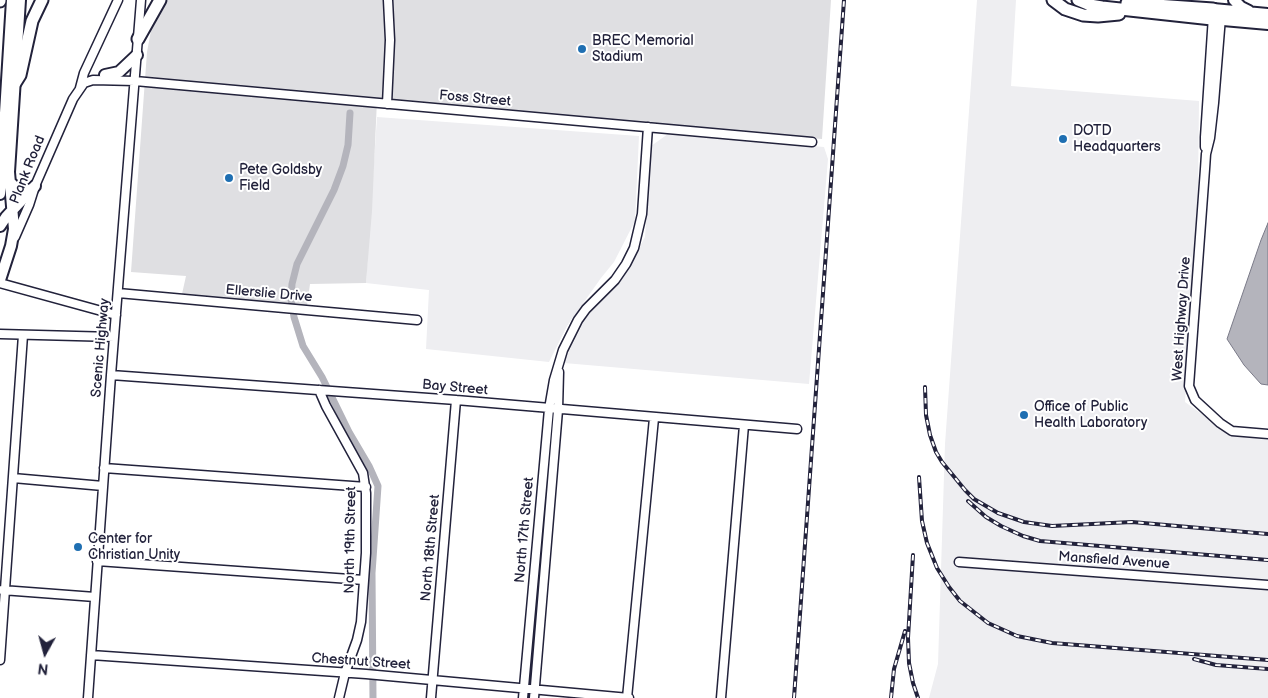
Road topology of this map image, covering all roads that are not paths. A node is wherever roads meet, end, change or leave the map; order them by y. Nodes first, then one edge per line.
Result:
1 (12, 0) edge
2 (20, 0) edge
3 (42, 0) edge
4 (118, 0) edge
5 (140, 0) edge
6 (160, 0) edge
7 (388, 0) edge
8 (1053, 0) edge
9 (1078, 0) edge
10 (1096, 0) edge
11 (1234, 0) edge
12 (1218, 12) edge
13 (1254, 12) junction
14 (1145, 13) junction
15 (1268, 14) edge
16 (1268, 24) edge
17 (138, 39) junction
18 (137, 55) junction
19 (105, 75) junction
20 (83, 78) junction
21 (135, 81) junction
22 (15, 83) junction
23 (78, 92) junction
24 (73, 99) junction
25 (387, 104) junction
26 (648, 127) junction
27 (812, 142) dead end
28 (10, 182) junction
29 (33, 188) junction
30 (0, 194) edge
31 (12, 209) junction
32 (0, 226) edge
33 (11, 246) junction
34 (0, 281) edge
35 (118, 293) junction
36 (116, 315) junction
37 (417, 320) dead end
38 (0, 334) edge
39 (23, 335) junction
40 (114, 337) junction
41 (559, 365) junction
42 (111, 375) junction
43 (321, 390) junction
44 (456, 400) junction
45 (549, 409) junction
46 (558, 410) junction
47 (654, 418) junction
48 (744, 425) junction
49 (797, 429) dead end
50 (1268, 434) edge
51 (104, 468) junction
52 (13, 478) junction
53 (103, 486) junction
54 (366, 486) junction
55 (540, 511) junction
56 (549, 512) junction
57 (97, 561) junction
58 (959, 562) dead end
59 (364, 580) junction
60 (1268, 585) edge
61 (3, 590) edge
62 (95, 596) junction
63 (91, 654) junction
64 (0, 660) edge
65 (345, 672) junction
66 (433, 680) junction
67 (524, 689) junction
68 (534, 694) edge
69 (88, 698) edge
70 (339, 698) edge
71 (431, 698) edge
72 (523, 698) edge
73 (627, 698) edge
74 (721, 698) edge

1 - 30 main road
2 - 22 main road
3 - 22 highway
4 - 20 street, Plank Road
5 - 17 street, Scenic Highway
6 - 17 highway
7 - 25 street
8 - 14 highway
9 - 14 highway
10 - 12 highway
11 - 13 main road
12 - 13 main road
12 - 14 highway
12 - 16 main road
12 - 50 street, West Highway Drive
13 - 15 main road
17 - 18 street, Scenic Highway
18 - 19 main road
18 - 21 street, Scenic Highway
19 - 20 street
19 - 21 street
20 - 23 street, Plank Road
20 - 24 street, Plank Road
21 - 23 street, Plank Road
21 - 25 street, Foss Street
21 - 35 street, Scenic Highway
22 - 28 main road
23 - 24 street, Plank Road
24 - 29 street, Plank Road
25 - 26 street, Foss Street
26 - 27 street, Foss Street
26 - 41 street, North 17th Street
28 - 29 main road
28 - 31 main road
29 - 31 main road
29 - 33 street, Plank Road
31 - 32 main road
31 - 33 main road
33 - 34 main road, Plank Road
34 - 36 street
35 - 36 street, Scenic Highway
35 - 37 street, Ellerslie Drive
36 - 40 street, Scenic Highway
38 - 39 street
39 - 40 street
39 - 52 street
40 - 42 street, Scenic Highway
41 - 45 street, North 17th Street
41 - 46 street, North 17th Street
42 - 43 street, Bay Street
42 - 51 street, Scenic Highway
43 - 44 street, Bay Street
43 - 54 street, North 19th Street
44 - 45 street, Bay Street
44 - 66 street, North 18th Street
45 - 46 street, Bay Street
45 - 55 street, North 17th Street
46 - 47 street, Bay Street
46 - 56 street, North 17th Street
47 - 48 street, Bay Street
47 - 73 street
48 - 49 street, Bay Street
48 - 74 street
51 - 53 street, Scenic Highway
51 - 54 street
52 - 53 street
52 - 61 street
53 - 57 street, Scenic Highway
54 - 59 street, North 19th Street
55 - 56 street
55 - 67 street, North 17th Street
56 - 68 street, North 17th Street
57 - 59 street
57 - 62 street, Scenic Highway
58 - 60 street, Mansfield Avenue
59 - 65 street, North 19th Street
61 - 62 street
61 - 64 street
62 - 63 street, Scenic Highway
63 - 65 street, Chestnut Street
63 - 69 street, Scenic Highway
65 - 66 street, Chestnut Street
65 - 70 street, North 19th Street
66 - 67 street, Chestnut Street
66 - 71 street, North 18th Street
67 - 68 street, Chestnut Street
67 - 72 street, North 17th Street
68 - 73 street, Chestnut Street

